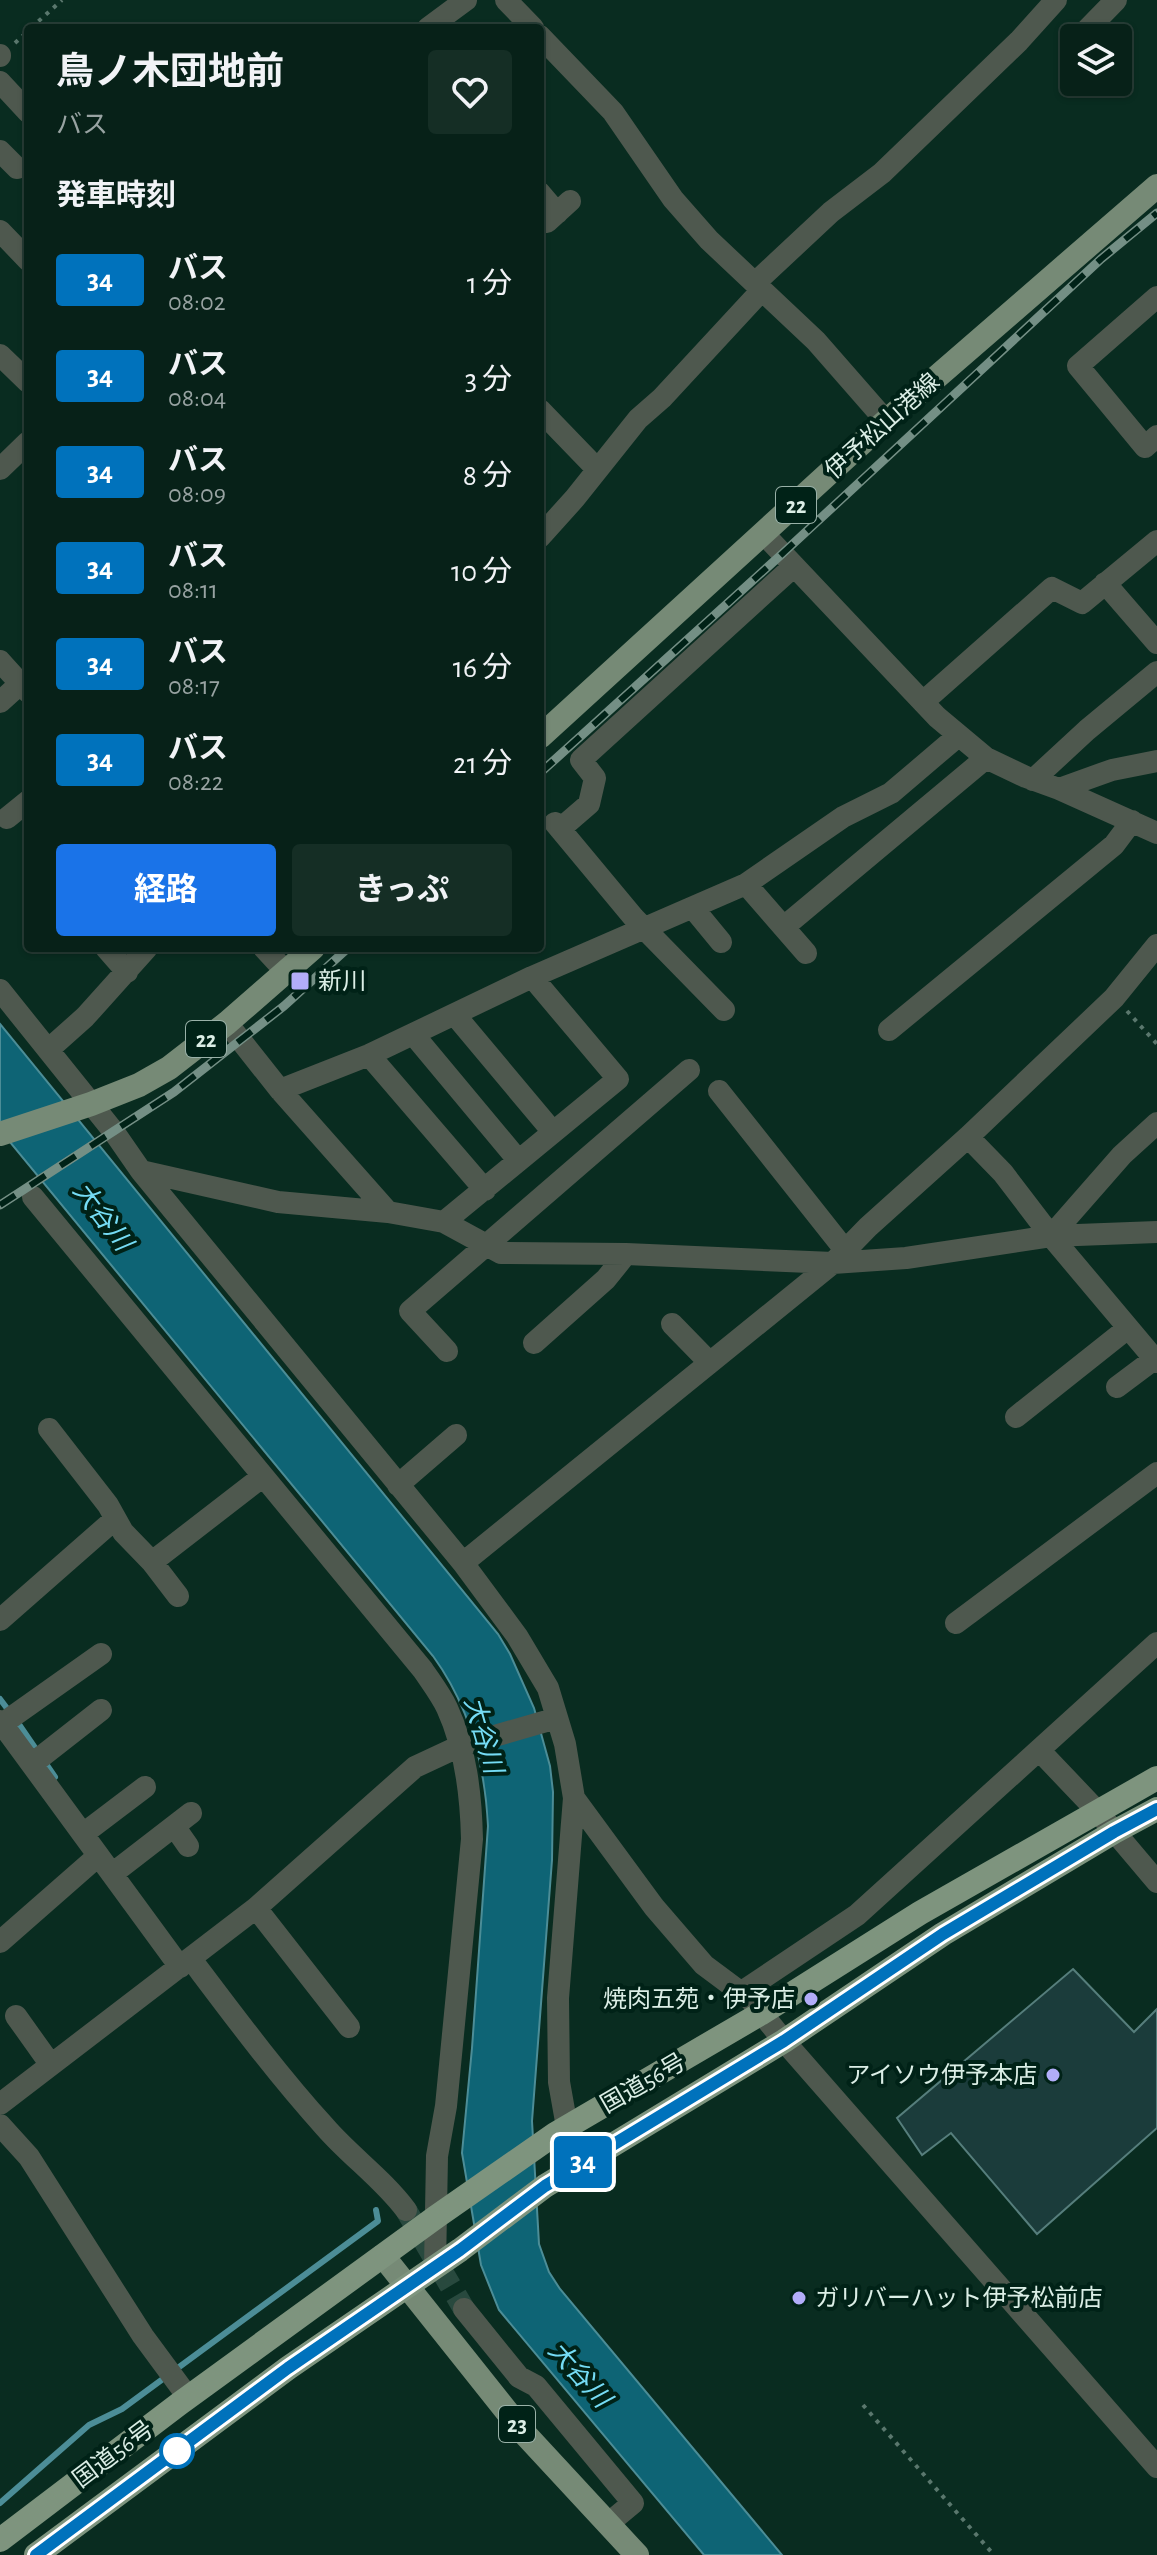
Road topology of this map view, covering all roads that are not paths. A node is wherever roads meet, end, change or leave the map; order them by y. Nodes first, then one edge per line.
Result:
1 (466, 0) edge
2 (506, 0) edge
3 (1056, 0) edge
4 (1116, 0) edge
5 (433, 24) edge
6 (529, 24) edge
7 (1094, 24) edge
8 (544, 40) edge
9 (0, 82) edge
10 (24, 108) edge
11 (0, 151) edge
12 (17, 168) dead end
13 (1157, 186) edge
14 (544, 197) edge
15 (558, 212) dead end
16 (0, 231) edge
17 (24, 256) edge
18 (758, 287) junction
19 (1157, 297) edge
20 (0, 355) edge
21 (24, 378) edge
22 (544, 414) edge
23 (886, 421) junction
24 (1157, 436) edge
25 (24, 446) edge
26 (0, 469) edge
27 (597, 469) junction
28 (544, 533) edge
29 (764, 534) junction
30 (1157, 541) edge
31 (793, 567) junction
32 (1105, 583) junction
33 (1157, 643) edge
34 (0, 661) edge
35 (1157, 672) edge
36 (24, 688) edge
37 (0, 702) edge
38 (923, 702) junction
39 (544, 733) edge
40 (958, 736) junction
41 (986, 758) junction
42 (1157, 761) edge
43 (1033, 780) junction
44 (1059, 789) junction
45 (24, 804) edge
46 (7, 818) dead end
47 (1132, 821) junction
48 (1157, 833) edge
49 (746, 884) junction
50 (693, 908) junction
51 (785, 926) junction
52 (646, 928) junction
53 (721, 942) dead end
54 (1157, 945) edge
55 (110, 952) edge
56 (144, 952) edge
57 (268, 952) edge
58 (309, 952) edge
59 (806, 953) dead end
60 (127, 972) junction
61 (287, 973) junction
62 (532, 977) junction
63 (0, 990) edge
64 (724, 1010) dead end
65 (455, 1015) junction
66 (227, 1023) junction
67 (889, 1030) dead end
68 (413, 1034) junction
69 (48, 1050) junction
70 (369, 1055) junction
71 (689, 1070) dead end
72 (280, 1090) junction
73 (719, 1091) dead end
74 (87, 1105) junction
75 (1157, 1123) edge
76 (553, 1132) junction
77 (0, 1134) edge
78 (968, 1137) junction
79 (518, 1160) junction
80 (141, 1171) junction
81 (485, 1190) junction
82 (33, 1197) dead end
83 (388, 1212) junction
84 (444, 1222) junction
85 (1157, 1232) edge
86 (1051, 1236) junction
87 (486, 1245) junction
88 (626, 1254) junction
89 (839, 1256) junction
90 (672, 1324) dead end
91 (1128, 1328) junction
92 (534, 1343) dead end
93 (447, 1351) dead end
94 (1156, 1359) edge
95 (709, 1362) junction
96 (1117, 1387) dead end
97 (1016, 1417) dead end
98 (49, 1429) dead end
99 (456, 1435) dead end
100 (1157, 1473) edge
101 (262, 1477) junction
102 (398, 1485) junction
103 (115, 1519) junction
104 (152, 1562) junction
105 (463, 1563) junction
106 (178, 1596) dead end
107 (0, 1620) edge
108 (956, 1623) dead end
109 (1157, 1643) edge
110 (101, 1654) dead end
111 (101, 1710) dead end
112 (552, 1719) junction
113 (1, 1722) edge
114 (464, 1745) junction
115 (1039, 1750) junction
116 (32, 1764) junction
117 (1157, 1778) edge
118 (145, 1787) dead end
119 (574, 1798) junction
120 (1157, 1809) edge
121 (1097, 1811) junction
122 (1114, 1832) junction
123 (83, 1834) junction
124 (188, 1846) dead end
125 (105, 1865) junction
126 (1157, 1882) edge
127 (256, 1908) junction
128 (0, 1942) edge
129 (185, 1963) junction
130 (742, 1992) junction
131 (760, 2014) junction
132 (16, 2016) dead end
133 (349, 2027) dead end
134 (784, 2041) junction
135 (51, 2065) junction
136 (0, 2104) edge
137 (0, 2125) edge
138 (561, 2131) junction
139 (406, 2210) tunnel mouth
140 (446, 2210) junction
141 (383, 2256) junction
142 (435, 2267) junction
143 (406, 2286) junction
144 (464, 2309) tunnel mouth
145 (188, 2397) junction
146 (1157, 2467) edge
147 (609, 2523) junction
148 (0, 2540) edge
149 (36, 2555) edge
150 (637, 2555) edge

1 - 5 street
2 - 6 street
3 - 18 street
4 - 7 street
8 - 18 street
9 - 10 street
11 - 12 street
13 - 23 main road, 伊予松山港線 / 22
14 - 15 street
16 - 17 street
18 - 23 street
18 - 27 street
19 - 24 street
20 - 21 street
22 - 27 street
23 - 29 main road, 伊予松山港線 / 22
25 - 26 street
27 - 28 street
29 - 31 street
29 - 39 main road, 伊予松山港線 / 22
30 - 32 street
31 - 38 street
31 - 52 street
32 - 33 street
32 - 38 street
34 - 36 street
35 - 43 street
36 - 37 street
38 - 40 street
40 - 41 street
40 - 49 street
41 - 43 street
41 - 51 street
42 - 44 street
43 - 44 street
44 - 47 street
45 - 46 street
47 - 48 street
47 - 67 street
49 - 50 street
49 - 51 street
50 - 52 street
50 - 53 street
51 - 59 street
52 - 62 street
52 - 64 street
54 - 78 street
55 - 60 street
56 - 60 street
57 - 61 street
58 - 61 main road, 22
60 - 69 street
61 - 66 main road, 22
62 - 65 street
62 - 76 street
63 - 69 street
65 - 68 street
65 - 76 street
66 - 72 street
66 - 74 main road, 22
68 - 70 street
68 - 79 street
69 - 74 street
70 - 72 street
70 - 81 street
71 - 87 street
72 - 83 street
73 - 89 street
74 - 77 main road, 22
74 - 80 street
75 - 86 street
76 - 79 street
78 - 86 street
78 - 89 street
79 - 81 street
80 - 83 street
80 - 102 street
81 - 84 street
82 - 101 street
83 - 84 street
84 - 87 street
85 - 86 street
86 - 89 street
86 - 91 street
87 - 88 street
87 - 93 street
88 - 89 street
88 - 92 street
89 - 95 street
90 - 95 street
91 - 94 street
91 - 97 street
94 - 96 street
95 - 105 street
98 - 103 street
99 - 102 street
100 - 108 street
101 - 104 street
101 - 114 street
102 - 105 street
103 - 104 street
103 - 107 street
104 - 106 street
105 - 112 street
109 - 115 street
110 - 113 street
111 - 116 street
112 - 114 street
112 - 119 street
113 - 116 street
114 - 127 street
114 - 140 street
115 - 121 street
115 - 130 street
116 - 123 street
117 - 121 highway, 国道56号
118 - 123 street
119 - 130 street
119 - 138 street
120 - 122 highway, 国道56号
121 - 122 street
121 - 131 highway, 国道56号
122 - 126 street
122 - 134 highway, 国道56号
123 - 125 street
124 - 125 street
125 - 128 street
125 - 129 street
127 - 129 street
127 - 133 street
129 - 135 street
129 - 139 street
130 - 131 street
131 - 134 street
131 - 138 highway, 国道56号
132 - 135 street
134 - 142 highway, 国道56号
134 - 146 street
135 - 136 street
137 - 145 street
138 - 140 highway, 国道56号
140 - 141 highway, 国道56号
140 - 142 street
141 - 143 main road, 23
141 - 145 highway, 国道56号
142 - 143 highway, 国道56号
143 - 147 main road, 23
143 - 149 highway, 国道56号
144 - 147 street
145 - 148 highway, 国道56号
147 - 150 main road, 23

